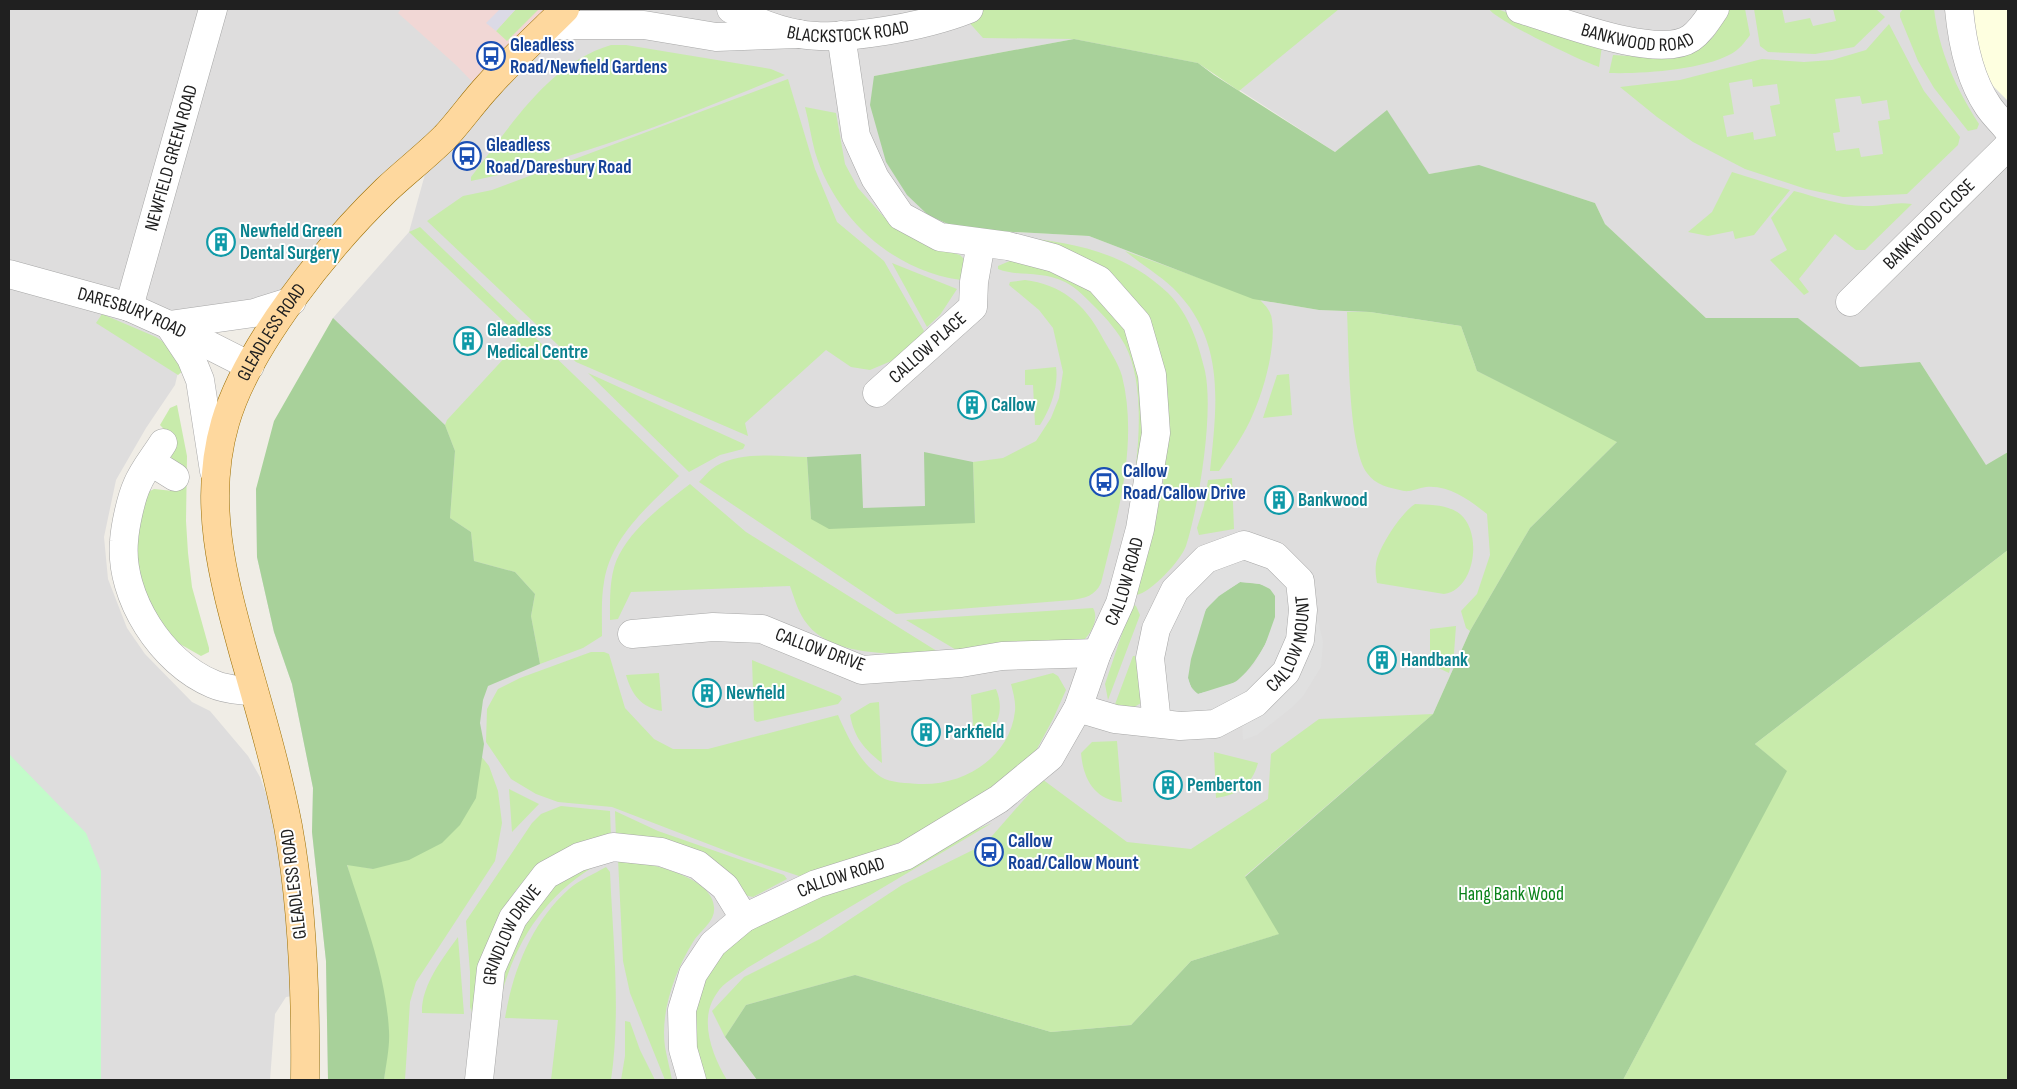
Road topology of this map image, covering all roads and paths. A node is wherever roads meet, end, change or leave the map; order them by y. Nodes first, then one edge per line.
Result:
1 (214, 9) edge
2 (731, 9) edge
3 (969, 9) edge
4 (1520, 9) edge
5 (1715, 9) edge
6 (1959, 9) edge
7 (557, 17) edge
8 (799, 34) junction
9 (841, 35) junction
10 (2008, 130) edge
11 (2008, 146) edge
12 (981, 243) junction
13 (9, 274) edge
14 (292, 301) junction
15 (1850, 302) dead end
16 (129, 308) junction
17 (169, 324) junction
18 (250, 366) junction
19 (878, 393) dead end
20 (175, 477) dead end
21 (215, 482) junction
22 (632, 634) dead end
23 (1097, 653) junction
24 (254, 692) junction
25 (1078, 708) junction
26 (1157, 723) junction
27 (744, 918) junction
28 (305, 1080) edge
29 (479, 1080) edge
30 (692, 1080) edge

1 - 16 street, NEWFIELD GREEN ROAD
2 - 8 street, BLACKSTOCK ROAD
3 - 9 street, BLACKSTOCK ROAD
4 - 5 street, BANKWOOD ROAD
6 - 10 street
7 - 8 street
7 - 14 main road, GLEADLESS ROAD
8 - 9 street, BLACKSTOCK ROAD
9 - 12 street, CALLOW ROAD
11 - 15 street, BANKWOOD CLOSE
12 - 19 street, CALLOW PLACE
12 - 23 street, CALLOW ROAD
13 - 16 street, DARESBURY ROAD
14 - 17 street
14 - 18 main road, GLEADLESS ROAD
16 - 17 street, DARESBURY ROAD
17 - 18 street, DARESBURY ROAD
17 - 21 street
18 - 21 main road, GLEADLESS ROAD
20 - 24 street
21 - 24 main road, GLEADLESS ROAD
22 - 23 street, CALLOW DRIVE
23 - 25 street, CALLOW ROAD
24 - 28 main road, GLEADLESS ROAD
25 - 26 street, CALLOW MOUNT
25 - 27 street, CALLOW ROAD
26 - 26 street, CALLOW MOUNT
27 - 29 street, GRINDLOW DRIVE
27 - 30 street, CALLOW ROAD

